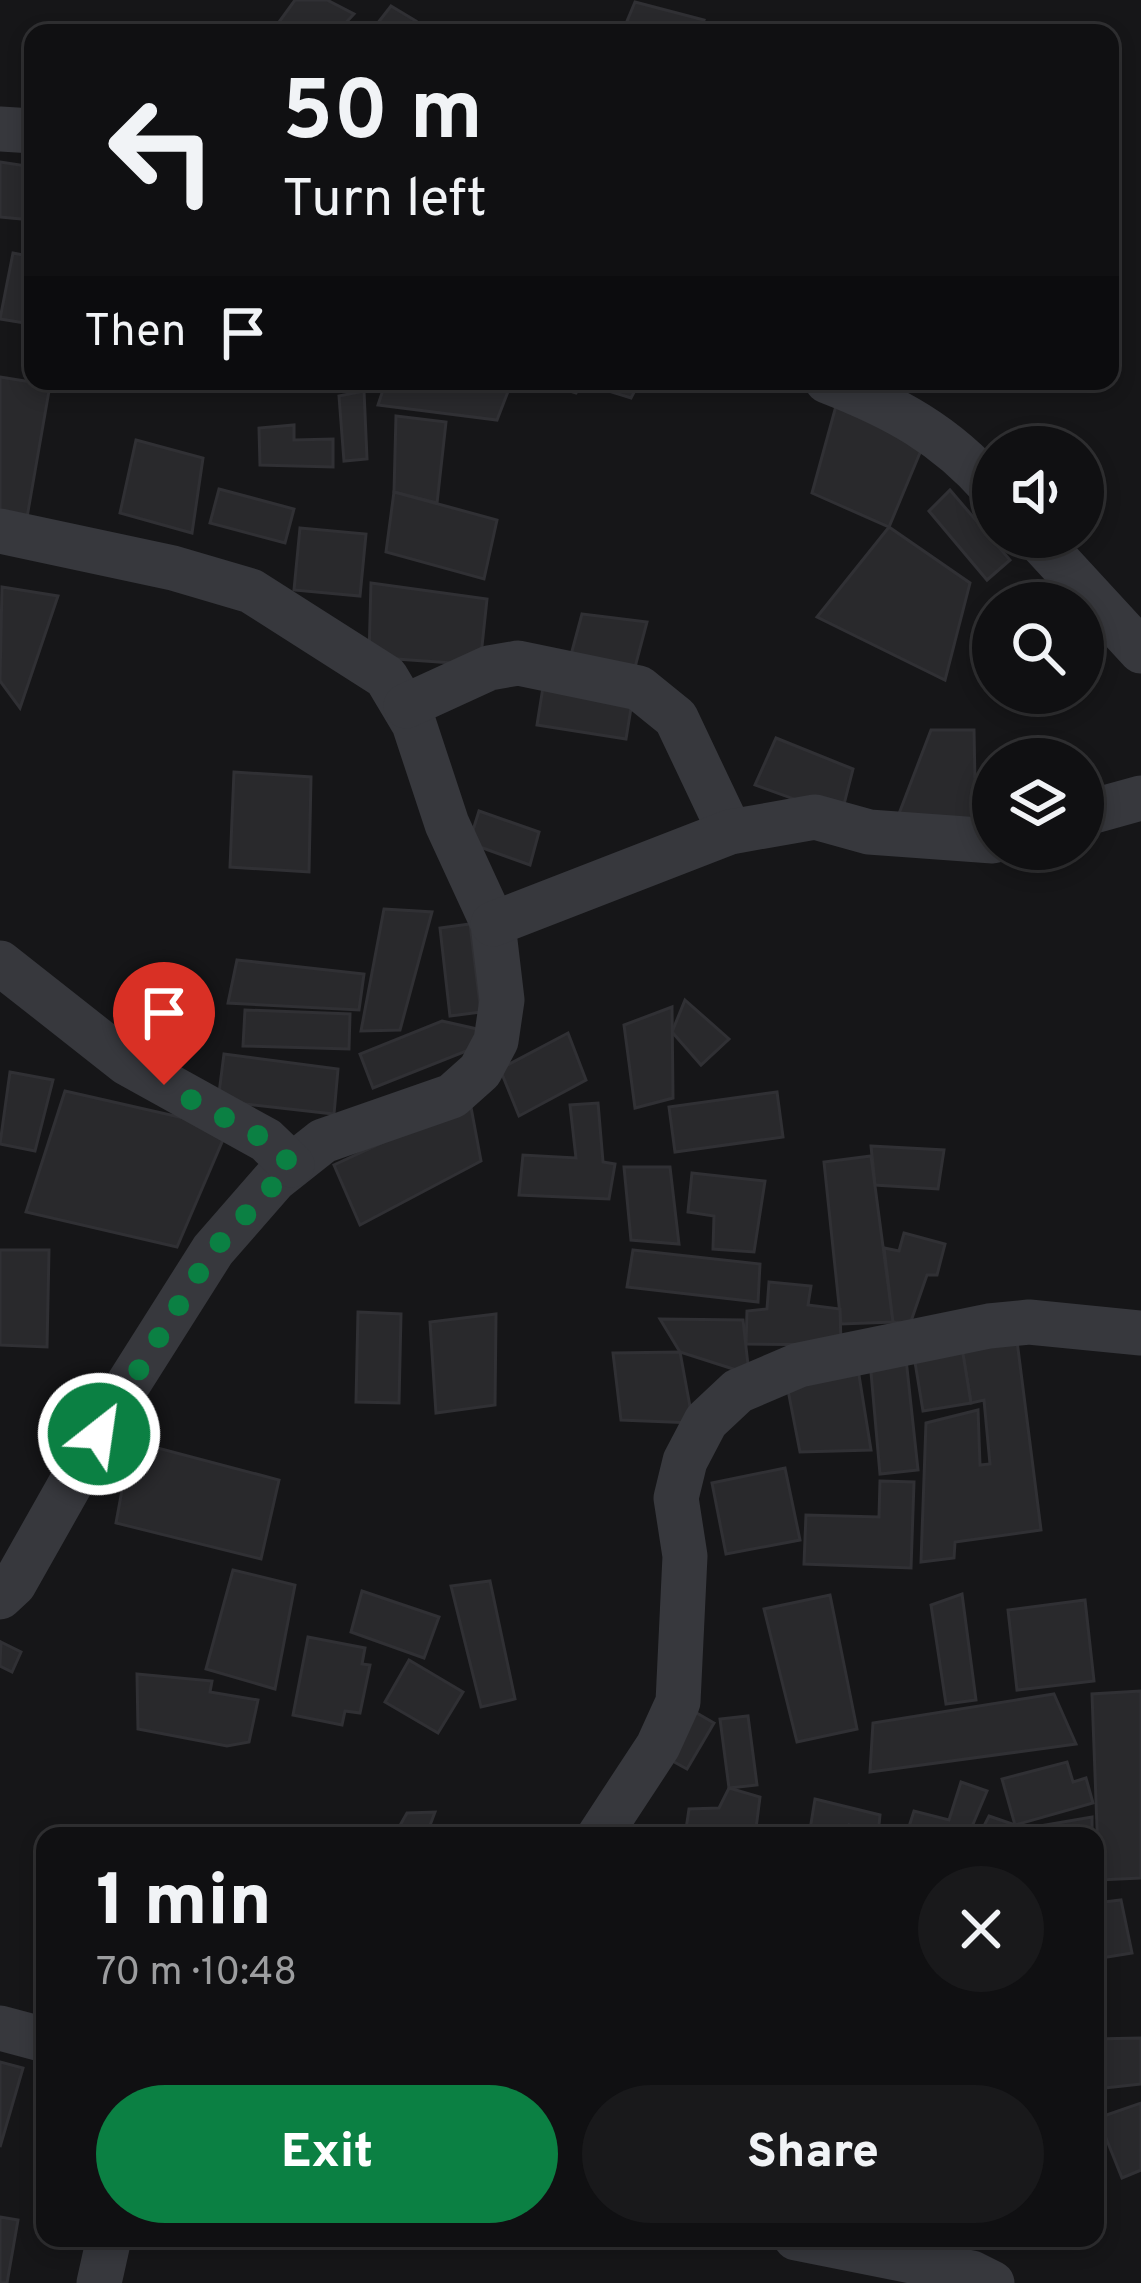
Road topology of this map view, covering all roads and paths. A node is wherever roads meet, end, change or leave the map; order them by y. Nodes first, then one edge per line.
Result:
1 (850, 390) edge
2 (972, 468) edge
3 (0, 532) edge
4 (1055, 558) edge
5 (1141, 652) edge
6 (406, 706) junction
7 (1141, 798) edge
8 (1104, 808) edge
9 (730, 832) junction
10 (972, 839) edge
11 (493, 924) junction
12 (0, 963) edge
13 (292, 1165) junction
14 (1141, 1333) edge
15 (0, 1597) edge
16 (605, 1827) edge
17 (0, 2028) edge
18 (36, 2038) edge
19 (107, 2247) edge
20 (843, 2247) edge
21 (99, 2283) edge
22 (992, 2283) edge

1 - 2 street
3 - 6 street
4 - 5 street
6 - 9 street
6 - 11 street
7 - 8 street
9 - 10 street
9 - 11 street
11 - 13 street
12 - 13 street
13 - 15 street
14 - 16 street
17 - 18 street
19 - 21 street
20 - 22 street

